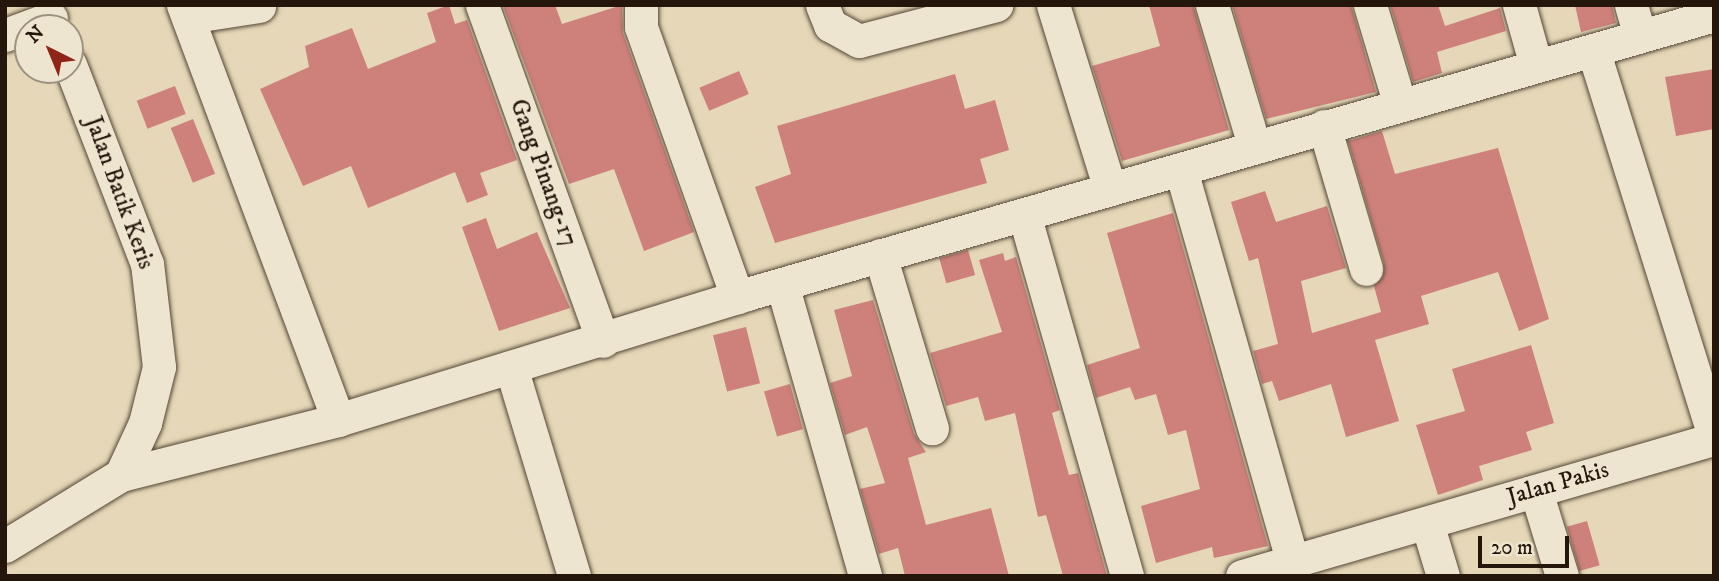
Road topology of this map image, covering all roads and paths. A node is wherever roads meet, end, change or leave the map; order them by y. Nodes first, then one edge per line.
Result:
1 (482, 5) edge
2 (641, 5) edge
3 (822, 5) edge
4 (996, 5) edge
5 (1052, 5) edge
6 (1212, 5) edge
7 (1370, 5) edge
8 (1519, 5) edge
9 (259, 6) edge
10 (186, 11) edge
11 (1714, 15) edge
12 (1636, 21) edge
13 (1594, 53) junction
14 (1536, 66) junction
15 (78, 84) edge
16 (1400, 105) junction
17 (1324, 126) junction
18 (1254, 145) junction
19 (1181, 170) junction
20 (1110, 189) junction
21 (1024, 214) junction
22 (880, 255) junction
23 (1366, 269) dead end
24 (782, 284) junction
25 (737, 297) junction
26 (603, 341) junction
27 (511, 367) junction
28 (338, 420) junction
29 (932, 428) dead end
30 (1714, 438) edge
31 (121, 475) junction
32 (1536, 491) junction
33 (1427, 523) junction
34 (5, 546) edge
35 (1314, 563) edge
36 (574, 576) edge
37 (865, 576) edge
38 (1127, 576) edge
39 (1241, 576) edge
40 (1443, 576) edge
41 (1562, 576) edge

1 - 26 street, Gang Pinang-17
2 - 25 street
3 - 4 street
5 - 20 street
6 - 18 street
7 - 16 street
8 - 14 street
9 - 10 street
10 - 28 street
11 - 12 street
12 - 13 street
13 - 14 street
13 - 30 street
14 - 16 street
15 - 31 street, Jalan Batik Keris
16 - 17 street
17 - 18 street
17 - 23 street
18 - 19 street
19 - 20 street
19 - 35 street
20 - 21 street
21 - 22 street
21 - 38 street
22 - 24 street
22 - 29 street
24 - 25 street
24 - 37 street
25 - 26 street
26 - 27 street
27 - 28 street
27 - 36 street
28 - 31 street
30 - 32 street, Jalan Pakis
31 - 34 street
32 - 33 street, Jalan Pakis
32 - 41 street
33 - 35 street, Jalan Pakis
33 - 40 street
35 - 39 street, Jalan Pakis

